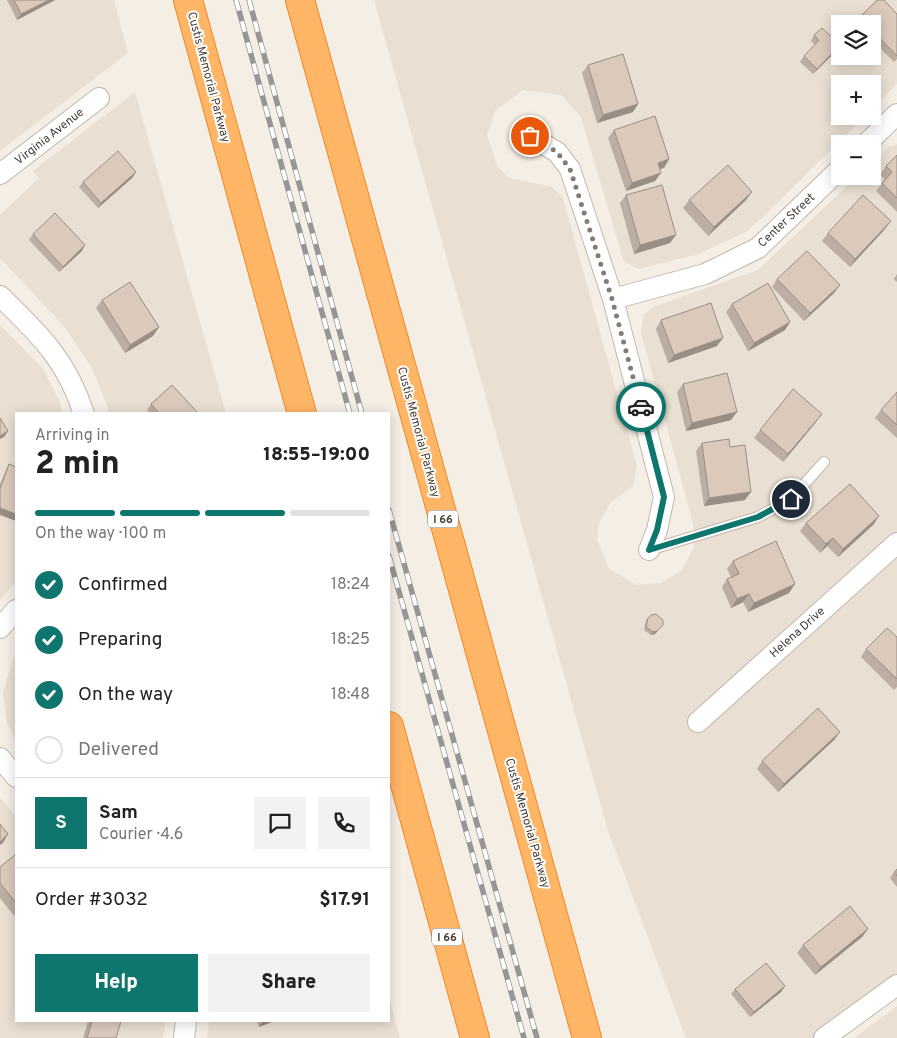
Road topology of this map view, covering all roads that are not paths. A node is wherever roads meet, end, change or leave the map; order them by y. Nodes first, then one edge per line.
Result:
1 (188, 0) edge
2 (300, 0) edge
3 (99, 98) dead end
4 (897, 114) edge
5 (875, 135) edge
6 (530, 136) dead end
7 (0, 174) edge
8 (831, 178) edge
9 (0, 296) edge
10 (612, 299) junction
11 (83, 412) edge
12 (301, 412) edge
13 (824, 462) dead end
14 (897, 543) edge
15 (649, 550) joint
16 (15, 611) edge
17 (0, 628) edge
18 (698, 722) dead end
19 (390, 730) edge
20 (0, 758) edge
21 (15, 776) edge
22 (897, 985) edge
23 (186, 1022) edge
24 (184, 1038) edge
25 (475, 1038) edge
26 (588, 1038) edge
27 (824, 1038) edge

1 - 12 highway, Custis Memorial Parkway
2 - 26 highway, Custis Memorial Parkway / I 66
3 - 7 street, Virginia Avenue
4 - 5 street
6 - 10 street
8 - 10 street, Center Street
9 - 11 street
10 - 15 street
13 - 15 lane
14 - 18 street, Helena Drive
16 - 17 street
19 - 25 highway, I 66
20 - 21 street
22 - 27 street
23 - 24 street

